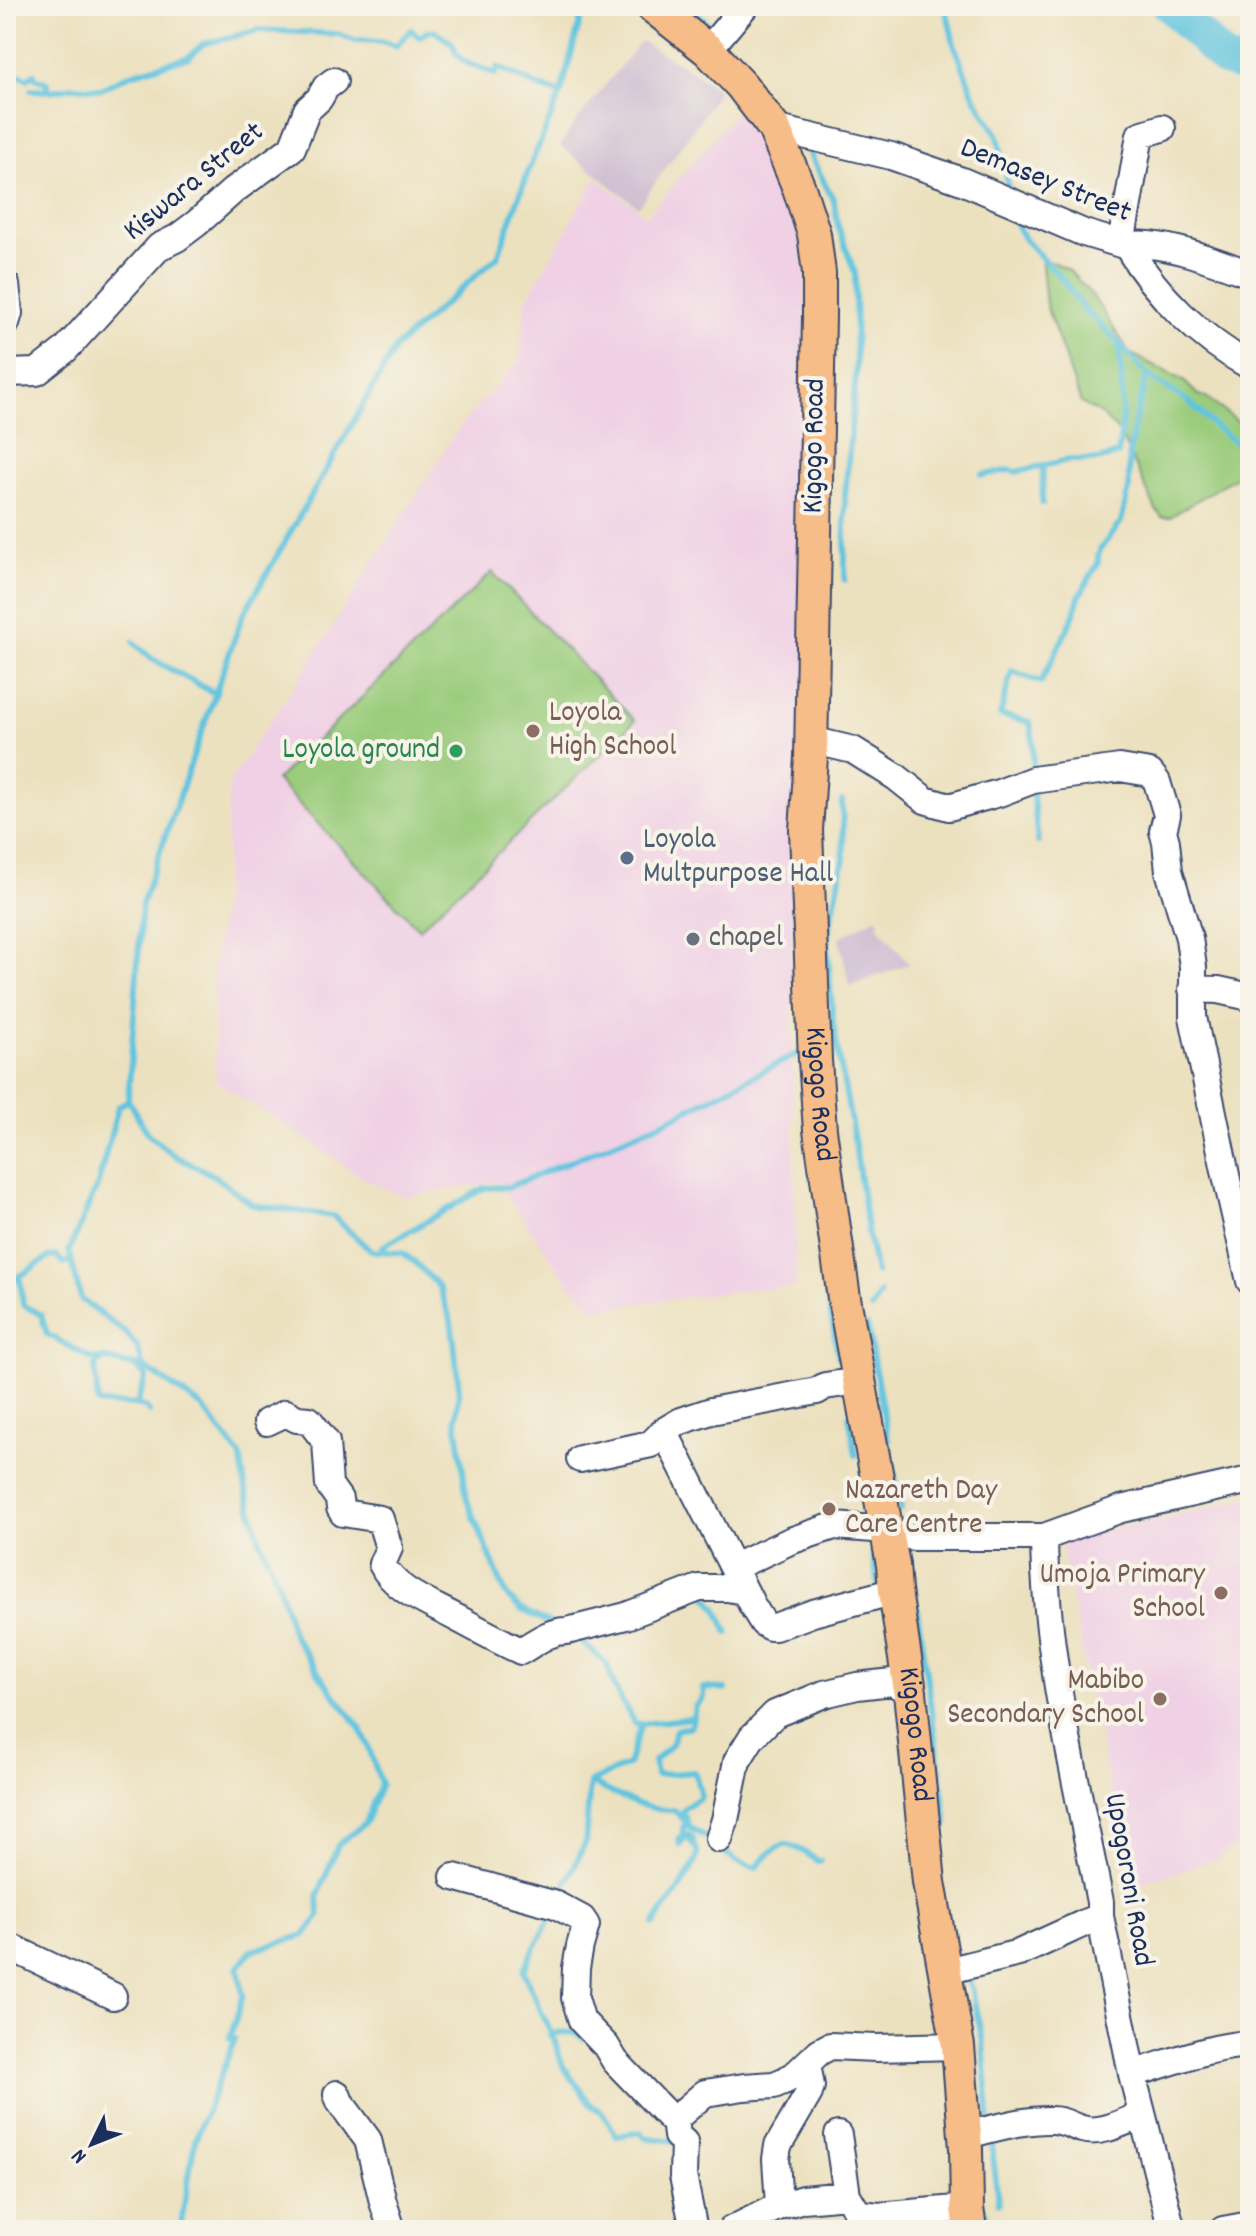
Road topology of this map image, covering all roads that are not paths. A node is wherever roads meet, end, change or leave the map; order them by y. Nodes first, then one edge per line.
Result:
1 (652, 6) edge
2 (745, 6) edge
3 (708, 50) junction
4 (334, 81) dead end
5 (774, 128) junction
6 (1162, 128) dead end
7 (1124, 245) junction
8 (1250, 274) edge
9 (6, 285) edge
10 (6, 323) edge
11 (1250, 366) edge
12 (6, 373) edge
13 (811, 740) junction
14 (1192, 989) junction
15 (1250, 997) edge
16 (1250, 1281) edge
17 (859, 1381) junction
18 (267, 1422) dead end
19 (664, 1431) junction
20 (580, 1459) dead end
21 (1250, 1480) edge
22 (888, 1533) junction
23 (1044, 1537) junction
24 (734, 1567) junction
25 (744, 1591) junction
26 (895, 1591) junction
27 (910, 1692) junction
28 (719, 1839) dead end
29 (454, 1877) dead end
30 (1100, 1916) junction
31 (6, 1945) edge
32 (946, 1971) junction
33 (113, 1996) dead end
34 (1250, 2044) edge
35 (958, 2046) junction
36 (807, 2064) junction
37 (1132, 2074) junction
38 (337, 2094) dead end
39 (1142, 2115) junction
40 (675, 2119) junction
41 (838, 2135) dead end
42 (965, 2135) junction
43 (847, 2195) junction
44 (779, 2206) junction
45 (968, 2219) edge
46 (1250, 2225) edge
47 (392, 2230) edge
48 (694, 2230) edge
49 (731, 2230) edge
50 (1172, 2230) edge
51 (1223, 2230) edge

1 - 3 main road, Kigogo Road
2 - 3 street
3 - 5 main road, Kigogo Road
4 - 12 street, Kiswara Street
5 - 7 street, Demasey Street
5 - 13 main road, Kigogo Road
6 - 7 street
7 - 8 street
7 - 11 street, Demasey Street
9 - 10 street
13 - 14 street
13 - 17 main road, Kigogo Road
14 - 15 street
14 - 16 street
17 - 19 street
17 - 22 main road, Kigogo Road
18 - 25 street
19 - 20 street
19 - 24 street
21 - 23 street
22 - 23 street
22 - 24 street
22 - 26 main road, Kigogo Road
23 - 30 street, Upogoroni Road
24 - 25 street
25 - 26 street
26 - 27 main road, Kigogo Road
27 - 28 street
27 - 32 main road, Kigogo Road
29 - 40 street
30 - 32 street
30 - 37 street, Upogoroni Road
31 - 33 street
32 - 35 main road, Kigogo Road
34 - 37 street
35 - 36 street
35 - 42 main road, Kigogo Road
36 - 40 street
36 - 44 street
37 - 39 street, Upogoroni Road
38 - 47 street
39 - 42 street
39 - 50 street, Upogoroni Road
40 - 48 street
41 - 43 street
42 - 45 main road, Kigogo Road
43 - 44 street
43 - 45 street
44 - 49 street
46 - 51 street

